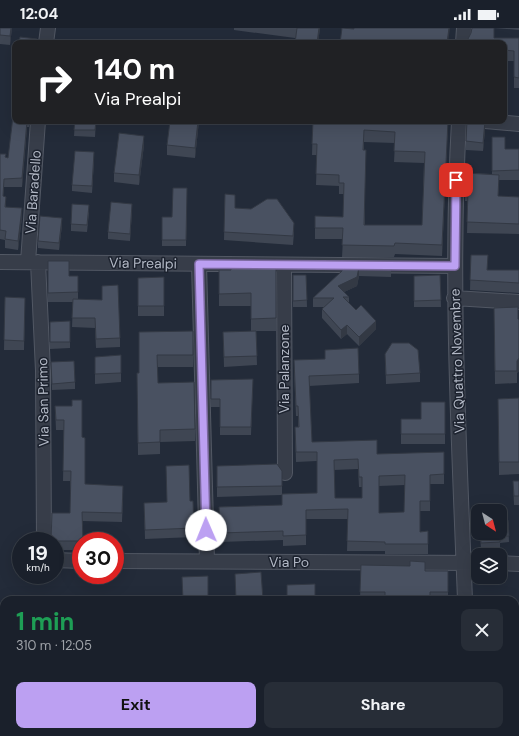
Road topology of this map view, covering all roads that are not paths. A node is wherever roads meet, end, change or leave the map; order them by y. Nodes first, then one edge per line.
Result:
1 (48, 28) edge
2 (464, 28) edge
3 (46, 40) edge
4 (463, 40) edge
5 (507, 123) edge
6 (38, 124) edge
7 (459, 124) edge
8 (519, 124) edge
9 (0, 262) edge
10 (33, 262) junction
11 (199, 264) junction
12 (284, 265) junction
13 (455, 266) junction
14 (454, 298) junction
15 (519, 302) edge
16 (285, 473) dead end
17 (44, 532) edge
18 (124, 561) edge
19 (207, 562) junction
20 (464, 562) junction
21 (471, 562) edge
22 (507, 563) edge
23 (519, 564) edge
24 (465, 596) edge

1 - 3 street
2 - 4 street
5 - 8 street
6 - 10 street, Via Baradello
7 - 13 street, Via Quattro Novembre
9 - 10 street, Via Prealpi
10 - 11 street, Via Prealpi
10 - 17 street, Via San Primo
11 - 12 street, Via Prealpi
11 - 19 street
12 - 13 street, Via Prealpi
12 - 16 street, Via Palanzone
13 - 14 street, Via Quattro Novembre
14 - 15 street
14 - 20 street, Via Quattro Novembre
18 - 19 street, Via Po
19 - 20 street, Via Po
20 - 21 street, Via Po
20 - 24 street, Via Quattro Novembre
22 - 23 street

